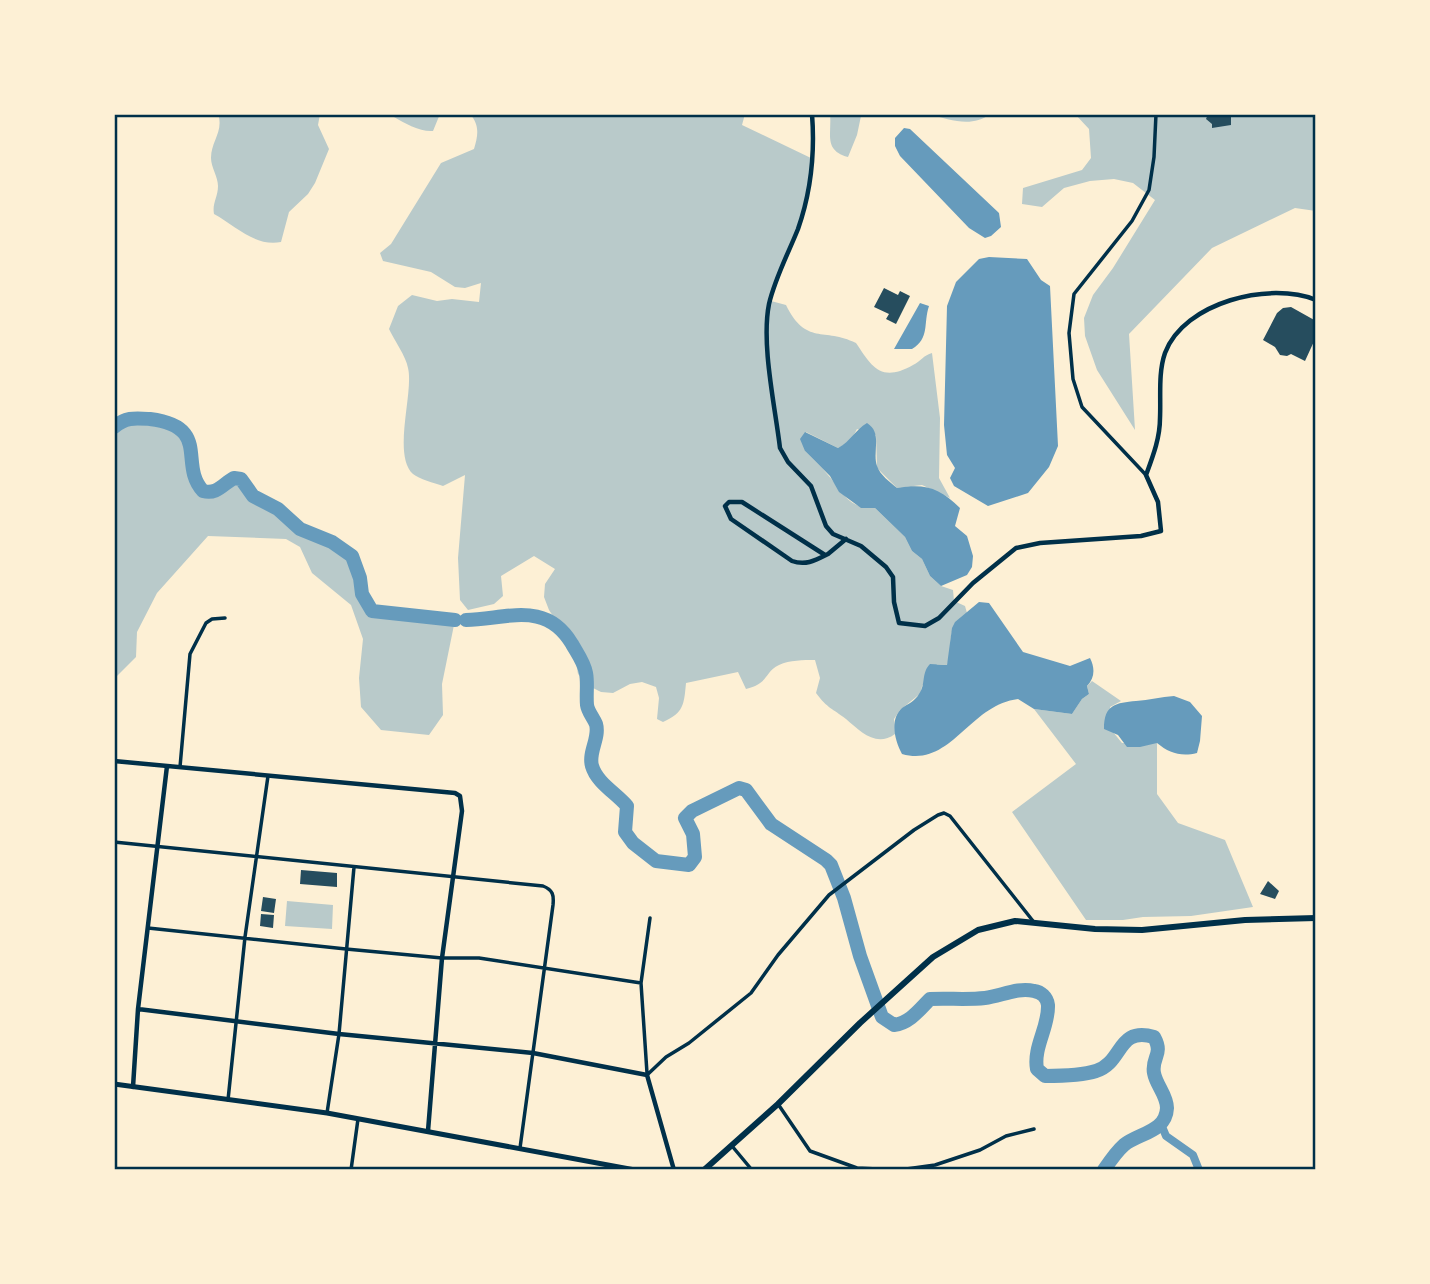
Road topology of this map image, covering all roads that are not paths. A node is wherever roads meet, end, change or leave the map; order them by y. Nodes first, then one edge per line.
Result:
1 (812, 114) edge
2 (1156, 114) edge
3 (1316, 300) edge
4 (1146, 475) junction
5 (846, 539) junction
6 (825, 555) junction
7 (225, 618) dead end
8 (114, 761) edge
9 (167, 766) junction
10 (180, 767) junction
11 (268, 776) junction
12 (114, 842) edge
13 (157, 847) junction
14 (255, 857) junction
15 (354, 867) junction
16 (453, 877) junction
17 (650, 918) dead end
18 (1316, 918) edge
19 (1034, 923) junction
20 (149, 928) junction
21 (245, 937) junction
22 (346, 949) junction
23 (442, 958) junction
24 (544, 967) junction
25 (641, 983) junction
26 (138, 1009) junction
27 (237, 1020) junction
28 (339, 1034) junction
29 (436, 1042) junction
30 (533, 1053) junction
31 (648, 1074) junction
32 (114, 1084) edge
33 (133, 1087) junction
34 (228, 1100) junction
35 (778, 1104) junction
36 (327, 1113) junction
37 (358, 1119) junction
38 (1034, 1129) dead end
39 (428, 1131) junction
40 (732, 1146) junction
41 (520, 1150) junction
42 (351, 1170) edge
43 (635, 1170) edge
44 (674, 1170) edge
45 (704, 1170) edge
46 (752, 1170) edge

1 - 5 street
2 - 4 street
3 - 4 street
4 - 5 street
5 - 6 street
6 - 6 street
7 - 10 street
8 - 9 street
9 - 10 street
9 - 13 street
10 - 11 street
11 - 14 street
11 - 16 street
12 - 13 street
13 - 14 street
13 - 20 street
14 - 15 street
14 - 21 street
15 - 16 street
15 - 22 street
16 - 23 street
16 - 24 street
17 - 25 street
18 - 19 main road
19 - 31 street
19 - 35 main road
20 - 21 street
20 - 26 street
21 - 22 street
21 - 27 street
22 - 23 street
22 - 28 street
23 - 24 street
23 - 29 street
24 - 25 street
24 - 30 street
25 - 31 street
26 - 27 street
26 - 33 street
27 - 28 street
27 - 34 street
28 - 29 street
28 - 36 street
29 - 30 street
29 - 39 street
30 - 31 street
30 - 41 street
31 - 44 street
32 - 33 main road
33 - 34 main road
34 - 36 main road
35 - 38 street
35 - 40 main road
36 - 37 main road
37 - 39 main road
37 - 42 street
39 - 41 main road
40 - 45 main road
40 - 46 street
41 - 43 main road

